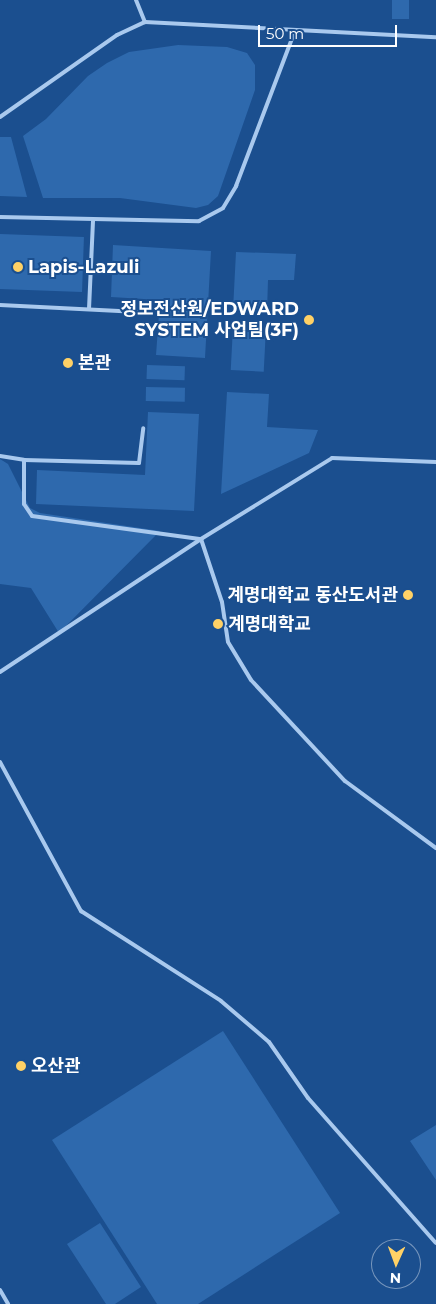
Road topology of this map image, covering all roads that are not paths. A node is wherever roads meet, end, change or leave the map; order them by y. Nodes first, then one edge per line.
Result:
1 (136, 0) edge
2 (145, 22) junction
3 (295, 31) junction
4 (436, 37) edge
5 (0, 116) edge
6 (0, 217) edge
7 (93, 220) junction
8 (0, 305) edge
9 (89, 309) junction
10 (139, 312) dead end
11 (143, 428) dead end
12 (0, 456) edge
13 (24, 460) junction
14 (436, 462) edge
15 (201, 539) junction
16 (0, 672) edge
17 (0, 762) edge
18 (436, 848) edge
19 (436, 1243) edge
20 (0, 1290) edge
21 (8, 1304) edge

1 - 2 lane
2 - 3 lane
2 - 5 lane
3 - 4 lane
3 - 7 lane
6 - 7 lane
7 - 9 lane
8 - 9 lane
9 - 10 lane
11 - 13 lane
12 - 13 lane
13 - 15 lane
14 - 15 lane
15 - 16 lane
15 - 18 lane
17 - 19 lane
20 - 21 lane

